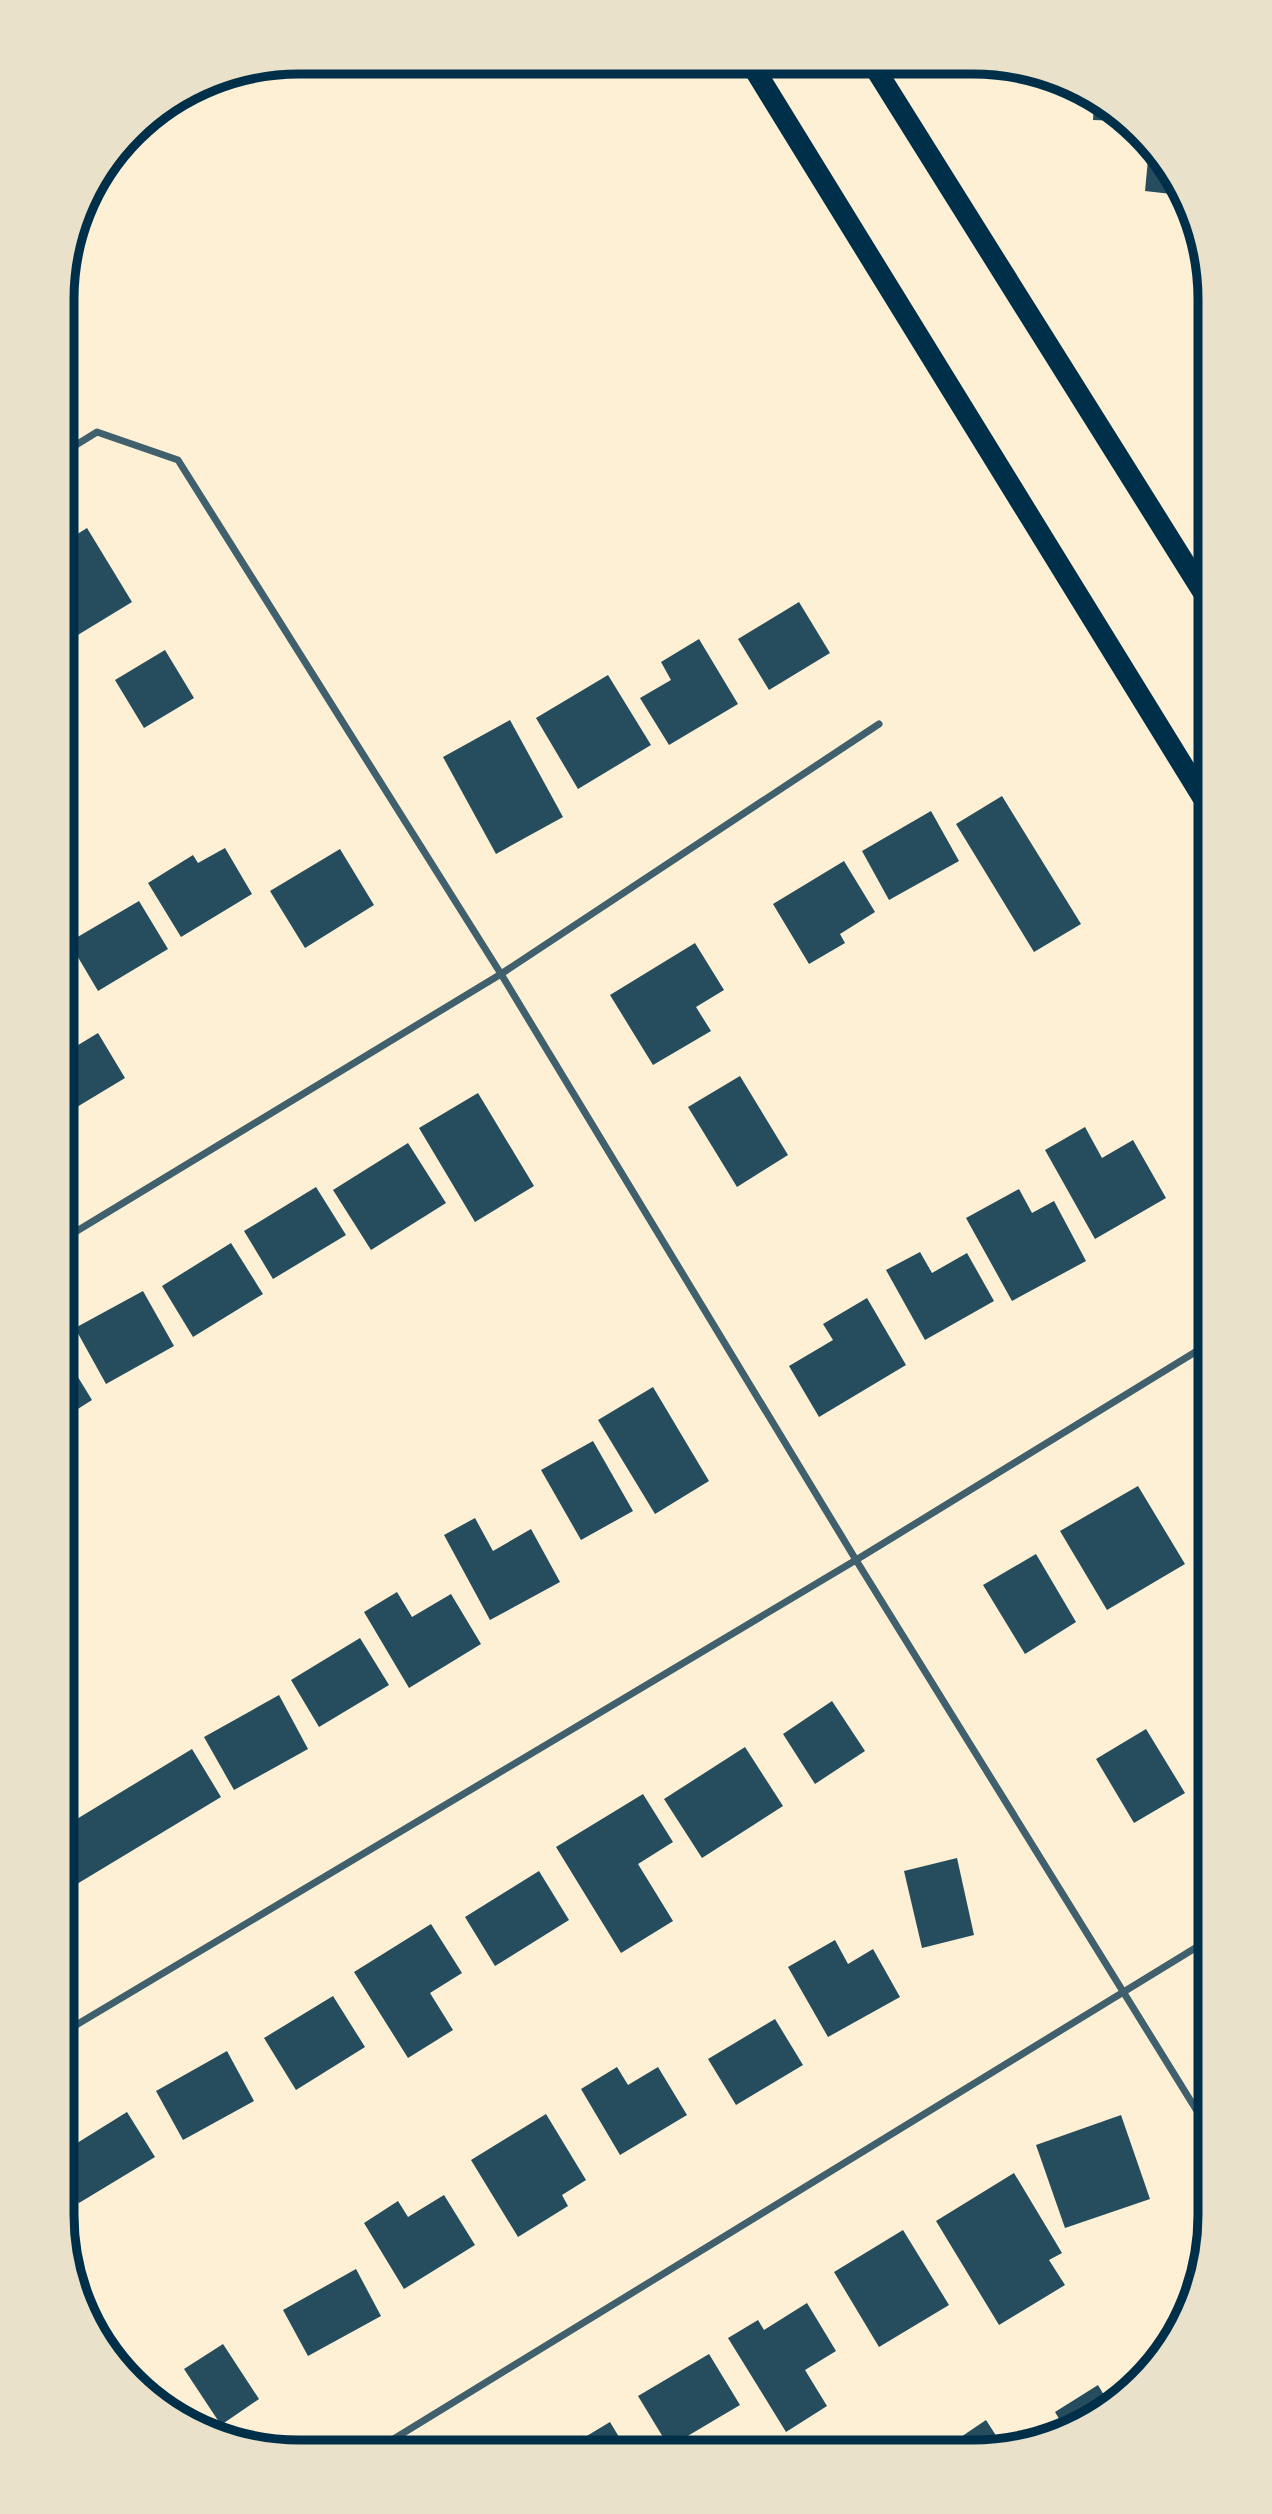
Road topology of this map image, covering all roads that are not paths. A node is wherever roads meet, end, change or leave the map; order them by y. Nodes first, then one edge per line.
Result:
1 (757, 74) edge
2 (879, 74) edge
3 (74, 446) edge
4 (1198, 584) edge
5 (879, 723) dead end
6 (1198, 790) edge
7 (501, 974) junction
8 (74, 1233) edge
9 (1198, 1350) edge
10 (856, 1560) junction
11 (1198, 1948) edge
12 (1125, 1994) junction
13 (74, 2026) edge
14 (1198, 2113) edge
15 (392, 2440) edge

1 - 6 highway
2 - 4 highway
3 - 7 street
5 - 7 street
7 - 8 street
7 - 10 street
9 - 10 street
10 - 12 street
10 - 13 street
11 - 12 street
12 - 14 street
12 - 15 street

